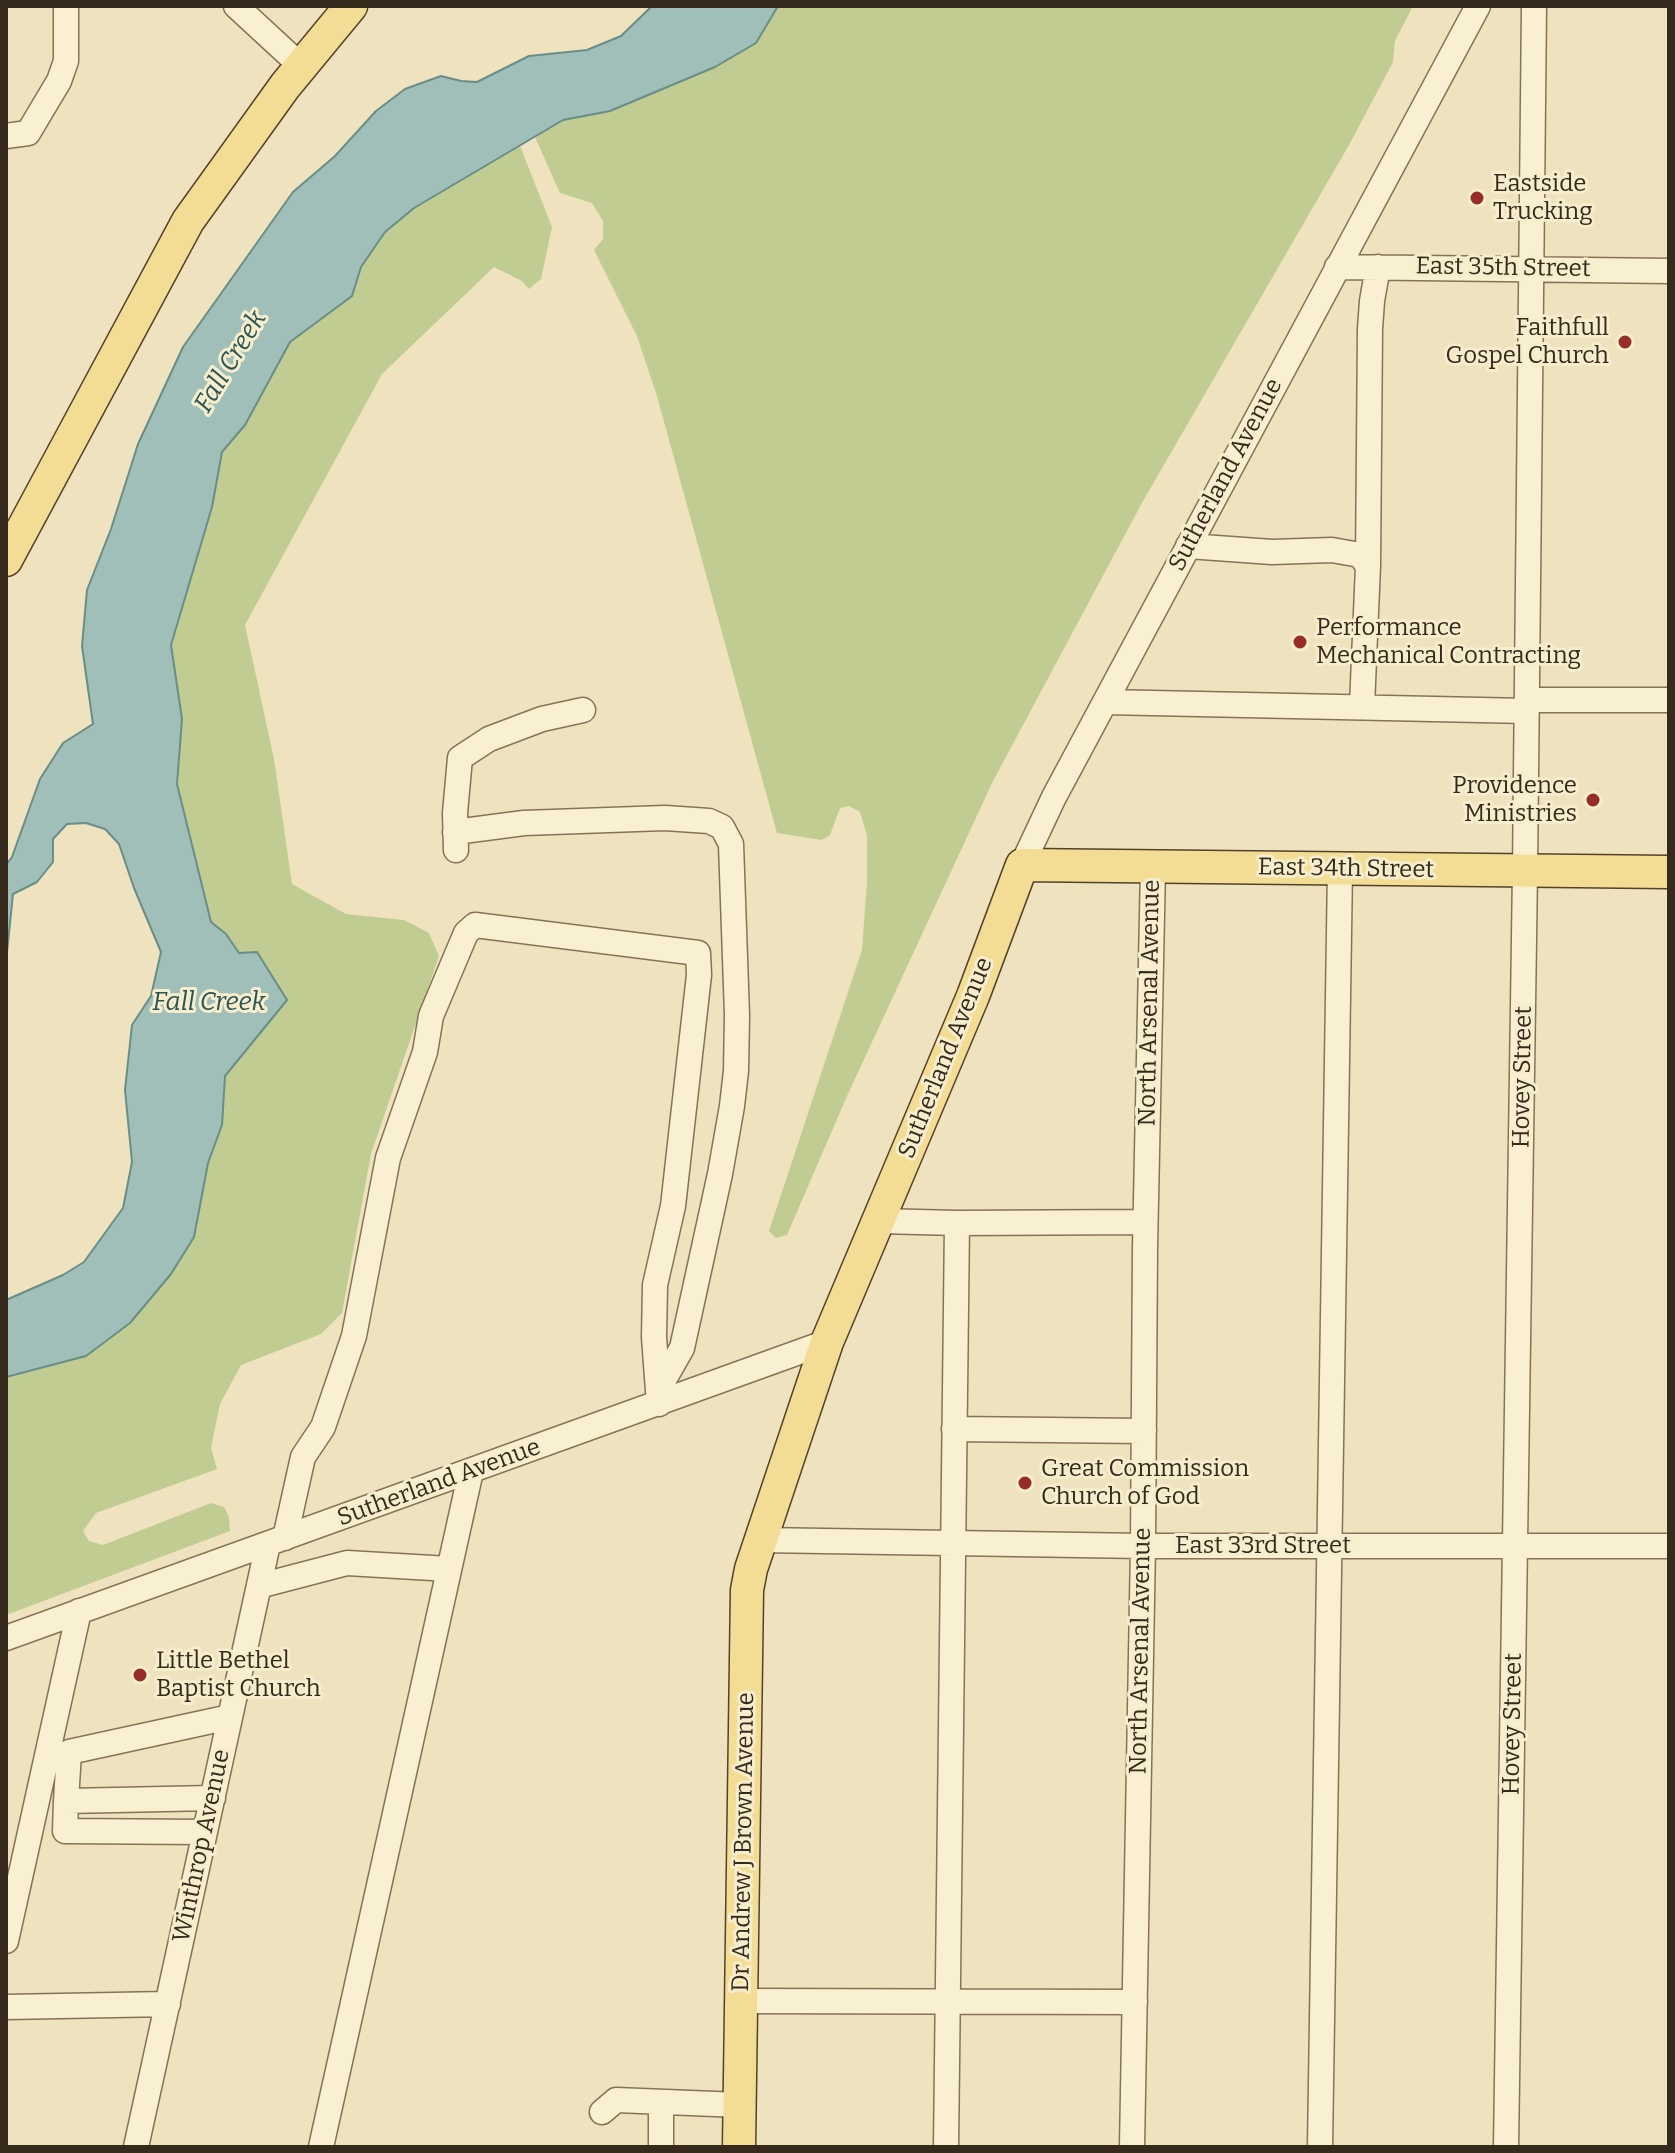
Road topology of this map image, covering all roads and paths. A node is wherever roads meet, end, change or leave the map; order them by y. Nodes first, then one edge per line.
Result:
1 (66, 6) edge
2 (236, 6) edge
3 (351, 6) edge
4 (1478, 6) edge
5 (1534, 6) edge
6 (301, 66) junction
7 (6, 136) edge
8 (1337, 267) junction
9 (1378, 267) junction
10 (1531, 268) junction
11 (1669, 271) edge
12 (1188, 546) junction
13 (6, 560) edge
14 (1368, 566) junction
15 (1669, 700) edge
16 (1105, 702) junction
17 (1527, 705) junction
18 (1362, 706) junction
19 (583, 710) dead end
20 (1022, 865) junction
21 (1153, 867) junction
22 (1340, 869) junction
23 (1525, 871) junction
24 (1669, 872) edge
25 (879, 1221) junction
26 (1145, 1222) junction
27 (957, 1223) junction
28 (827, 1342) junction
29 (659, 1397) junction
30 (954, 1429) junction
31 (1144, 1431) junction
32 (471, 1471) junction
33 (760, 1540) junction
34 (276, 1541) junction
35 (952, 1543) junction
36 (1516, 1545) junction
37 (1143, 1546) junction
38 (1330, 1546) junction
39 (1669, 1546) edge
40 (449, 1569) junction
41 (259, 1586) junction
42 (79, 1611) junction
43 (6, 1638) edge
44 (230, 1717) junction
45 (213, 1798) junction
46 (66, 1801) junction
47 (205, 1832) junction
48 (6, 1941) edge
49 (742, 2001) junction
50 (948, 2002) junction
51 (1135, 2002) junction
52 (168, 2004) junction
53 (6, 2007) edge
54 (661, 2102) junction
55 (740, 2105) junction
56 (602, 2112) dead end
57 (136, 2147) edge
58 (321, 2147) edge
59 (661, 2147) edge
60 (739, 2147) edge
61 (946, 2147) edge
62 (1132, 2147) edge
63 (1320, 2147) edge
64 (1506, 2147) edge

1 - 7 street
2 - 6 street
3 - 6 main road
4 - 8 street, Sutherland Avenue
5 - 10 street, Hovey Street
6 - 13 main road
8 - 9 street, East 35th Street
8 - 12 street, Sutherland Avenue
9 - 10 street, East 35th Street
9 - 14 street
10 - 11 street, East 35th Street
10 - 17 street, Hovey Street
12 - 14 street
12 - 16 street, Sutherland Avenue
14 - 18 street
15 - 17 street
16 - 18 street
16 - 20 street, Sutherland Avenue
17 - 18 street
17 - 23 street, Hovey Street
19 - 29 street
20 - 21 main road, East 34th Street
20 - 25 main road, Sutherland Avenue
21 - 22 main road, East 34th Street
21 - 26 street, North Arsenal Avenue
22 - 23 main road, East 34th Street
22 - 38 street
23 - 24 main road, East 34th Street
23 - 36 street, Hovey Street
25 - 27 street
25 - 28 main road, Sutherland Avenue
26 - 27 street
26 - 31 street, North Arsenal Avenue
27 - 30 street
28 - 29 street, Sutherland Avenue
28 - 33 main road, Dr Andrew J Brown Avenue
29 - 32 street, Sutherland Avenue
29 - 34 street, Winthrop Avenue
30 - 31 street
30 - 35 street
31 - 37 street, North Arsenal Avenue
32 - 34 street, Sutherland Avenue
32 - 40 street
33 - 35 street, East 33rd Street
33 - 49 main road, Dr Andrew J Brown Avenue
34 - 41 street, Winthrop Avenue
34 - 42 street, Sutherland Avenue
35 - 37 street, East 33rd Street
35 - 50 street
36 - 38 street, East 33rd Street
36 - 39 street, East 33rd Street
36 - 64 street, Hovey Street
37 - 38 street, East 33rd Street
37 - 51 street, North Arsenal Avenue
38 - 63 street
40 - 41 street
40 - 58 street
41 - 44 street, Winthrop Avenue
42 - 43 street, Sutherland Avenue
42 - 48 street
44 - 45 street, Winthrop Avenue
44 - 46 street
45 - 46 street
45 - 47 street, Winthrop Avenue
46 - 47 street
47 - 52 street, Winthrop Avenue
49 - 50 street
49 - 55 main road, Dr Andrew J Brown Avenue
50 - 51 street
50 - 61 street
51 - 62 street, North Arsenal Avenue
52 - 53 street
52 - 57 street, Winthrop Avenue
54 - 55 street
54 - 56 street
54 - 59 street
55 - 60 main road, Dr Andrew J Brown Avenue

